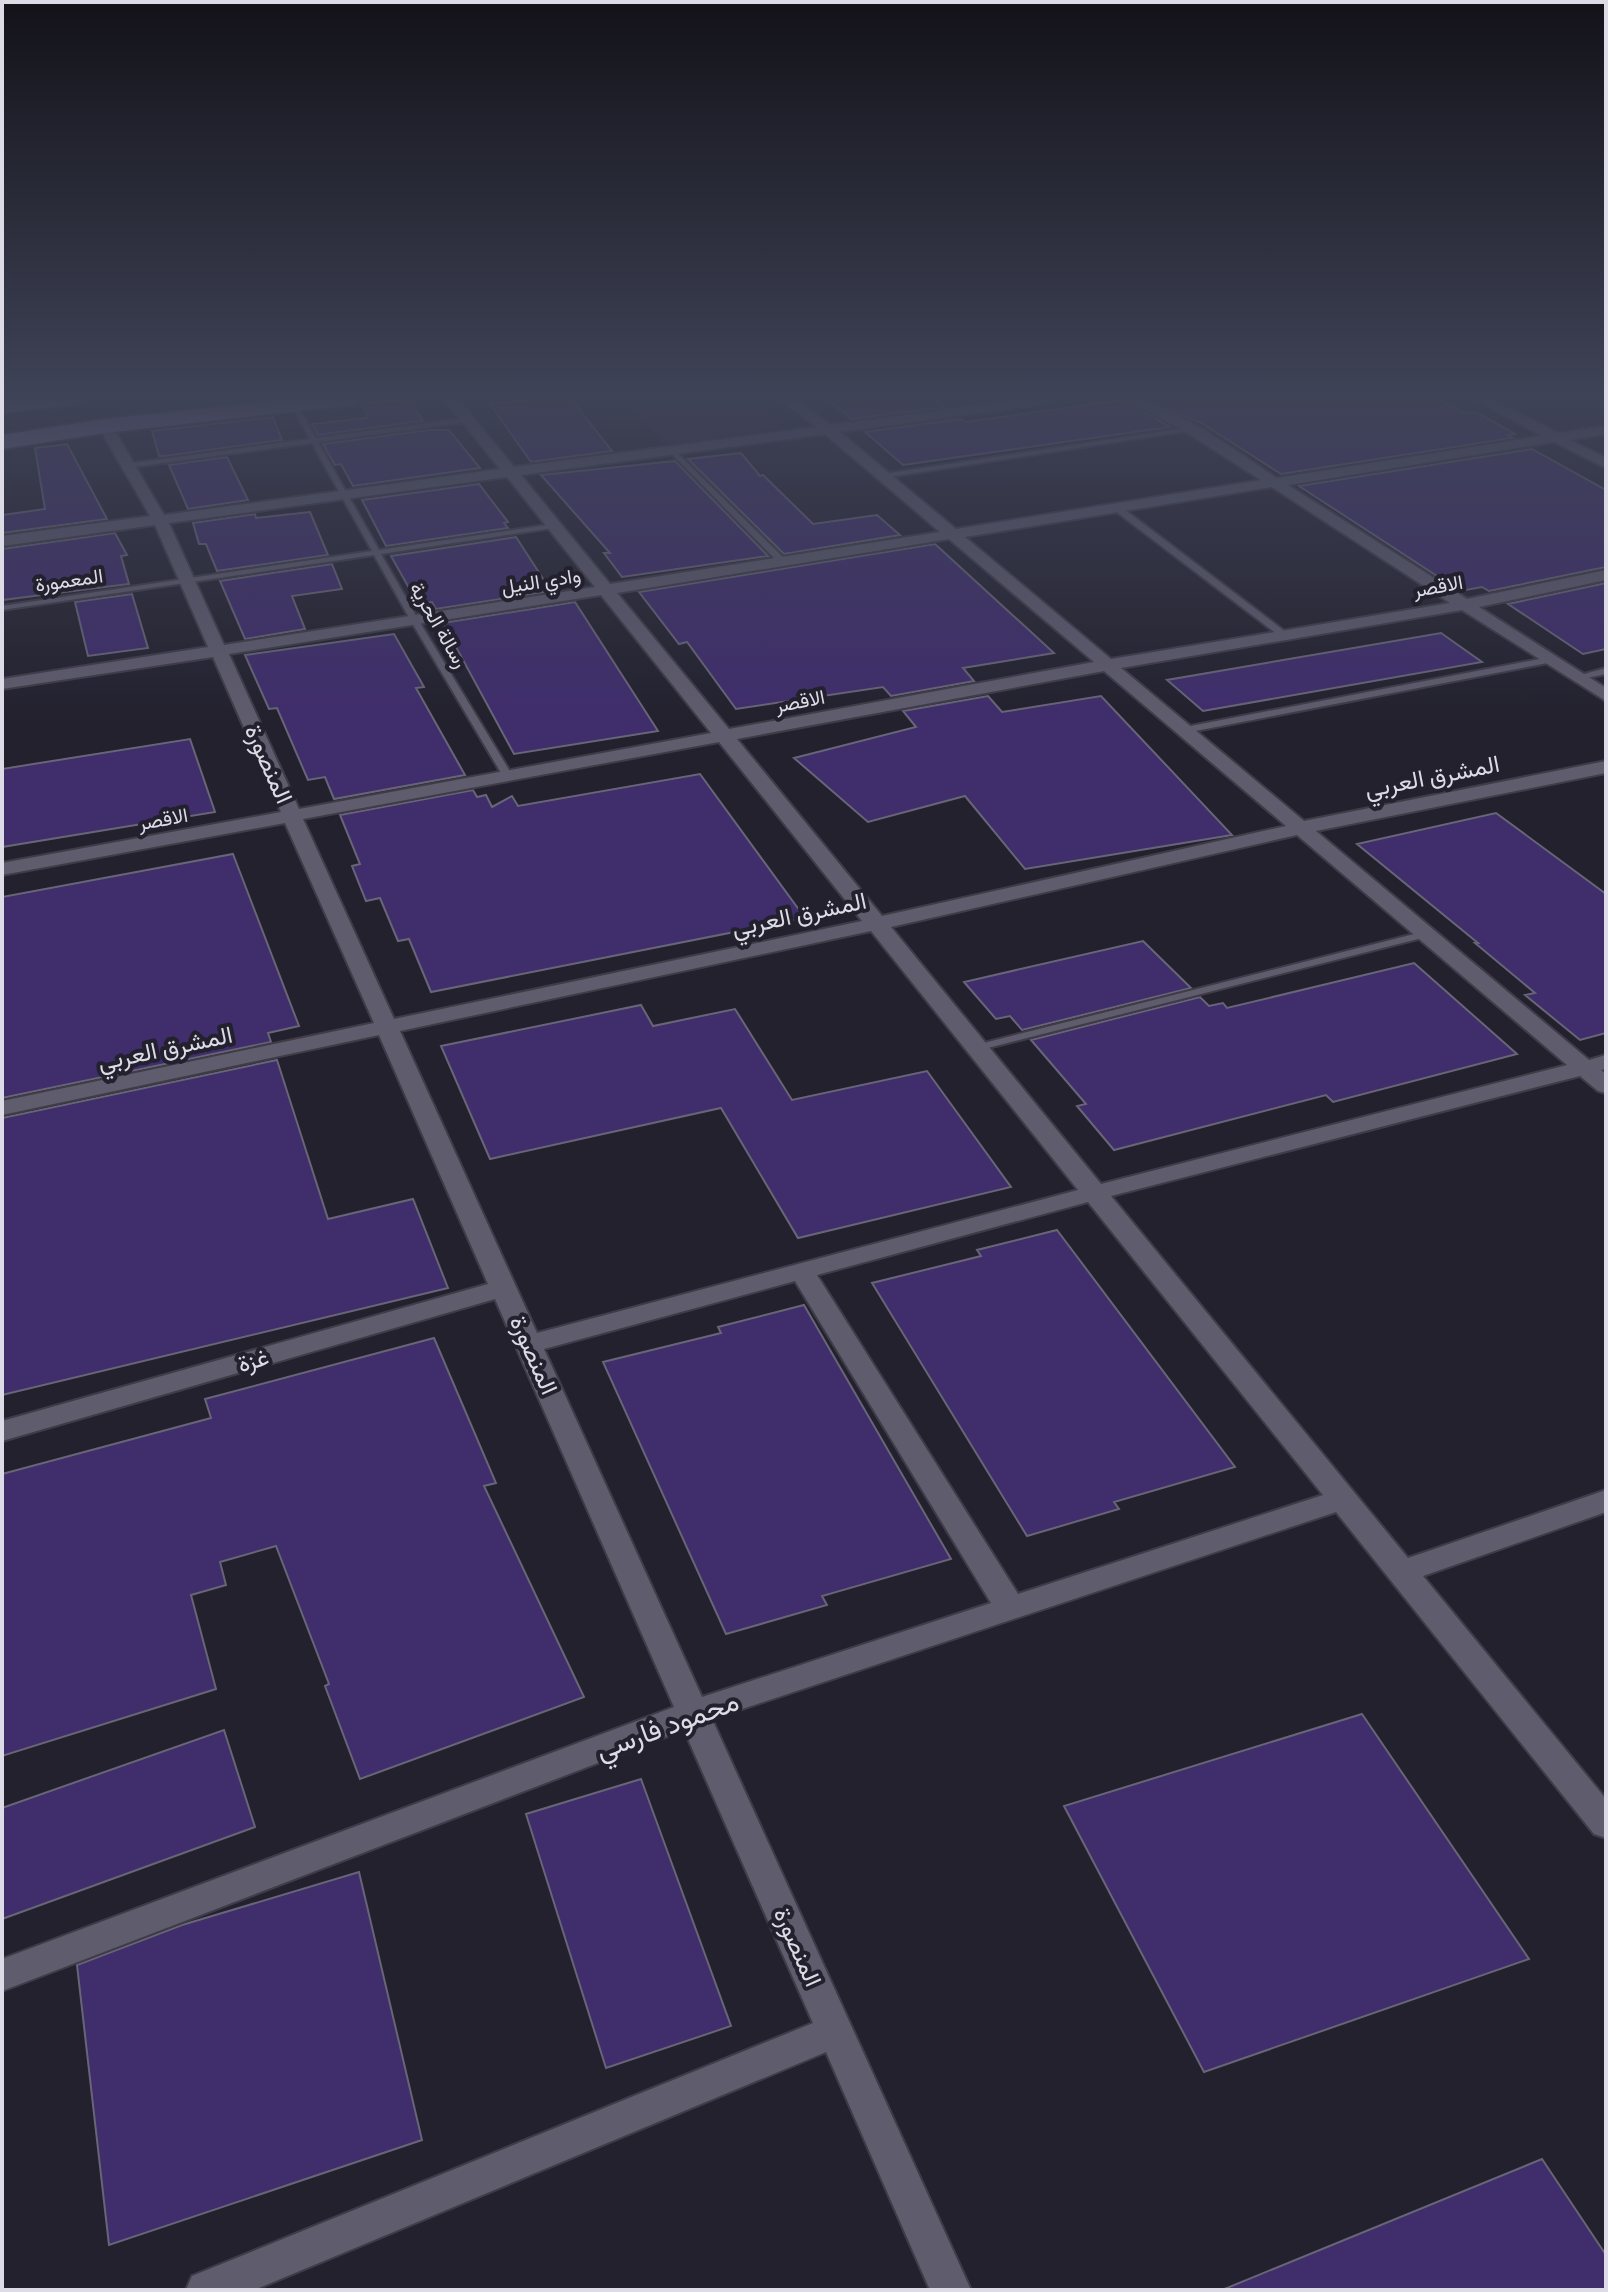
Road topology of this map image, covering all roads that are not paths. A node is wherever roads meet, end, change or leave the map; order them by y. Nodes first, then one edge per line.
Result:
1 (151, 506) edge
2 (264, 506) edge
3 (352, 506) edge
4 (537, 506) edge
5 (727, 506) edge
6 (919, 506) edge
7 (1129, 506) edge
8 (1311, 506) edge
9 (1117, 508) junction
10 (160, 520) junction
11 (553, 526) junction
12 (954, 535) junction
13 (2, 541) edge
14 (378, 553) junction
15 (784, 563) junction
16 (1606, 575) edge
17 (188, 582) junction
18 (605, 591) junction
19 (1464, 605) junction
20 (2, 608) edge
21 (415, 621) junction
22 (1284, 635) junction
23 (219, 651) junction
24 (1550, 660) junction
25 (1108, 665) junction
26 (1606, 671) edge
27 (1577, 677) junction
28 (2, 684) edge
29 (1606, 696) edge
30 (1185, 730) junction
31 (724, 738) junction
32 (1606, 767) edge
33 (509, 778) junction
34 (293, 818) junction
35 (1301, 828) junction
36 (2, 869) edge
37 (876, 924) junction
38 (1426, 934) junction
39 (388, 1028) junction
40 (976, 1048) junction
41 (1595, 1065) edge
42 (1606, 1086) edge
43 (2, 1108) edge
44 (1094, 1193) junction
45 (802, 1271) junction
46 (504, 1288) junction
47 (528, 1344) junction
48 (2, 1431) edge
49 (1341, 1500) junction
50 (1606, 1501) edge
51 (1401, 1572) junction
52 (1011, 1609) junction
53 (693, 1713) junction
54 (1606, 1824) edge
55 (2, 1975) edge
56 (835, 2031) junction
57 (206, 2290) edge
58 (951, 2290) edge

1 - 10 street, المنصورة
2 - 10 street
3 - 14 lane, رسالة الحرية
4 - 11 street
5 - 15 lane
6 - 12 street
7 - 9 street, وادي النيل
8 - 19 street
9 - 12 street, وادي النيل
9 - 22 lane
10 - 13 street
10 - 17 street, المنصورة
11 - 14 lane, المعمورة
11 - 18 street
12 - 15 street, وادي النيل
12 - 25 street
14 - 17 lane, المعمورة
14 - 21 lane, رسالة الحرية
15 - 18 street, وادي النيل
16 - 19 street, الاقصر
17 - 20 lane, المعمورة
17 - 23 street, المنصورة
18 - 21 street, وادي النيل
18 - 31 street
19 - 22 street, الاقصر
19 - 24 street
21 - 23 street, وادي النيل
21 - 33 lane, رسالة الحرية
22 - 25 street, الاقصر
23 - 28 street, وادي النيل
23 - 34 street, المنصورة
24 - 27 street
24 - 30 lane
25 - 30 street
25 - 31 street, الاقصر
26 - 27 lane
27 - 29 street
30 - 35 street
31 - 33 street, الاقصر
31 - 37 street
32 - 35 street, المشرق العربي
33 - 34 street, الاقصر
34 - 36 street, الاقصر
34 - 39 street, المنصورة
35 - 37 street, المشرق العربي
35 - 38 street
37 - 39 street, المشرق العربي
37 - 40 street
38 - 40 lane
38 - 41 street
39 - 43 street, المشرق العربي
39 - 46 street, المنصورة
40 - 44 street
41 - 42 street
41 - 44 street
44 - 45 street
44 - 49 street
45 - 47 street
45 - 52 street
46 - 47 street, المنصورة
46 - 48 street, غزة
47 - 53 street, المنصورة
49 - 51 street
49 - 52 street, محمود فارسي
50 - 51 street
51 - 54 street
52 - 53 street, محمود فارسي
53 - 55 street, محمود فارسي
53 - 56 street, المنصورة
56 - 57 street
56 - 58 street, المنصورة

